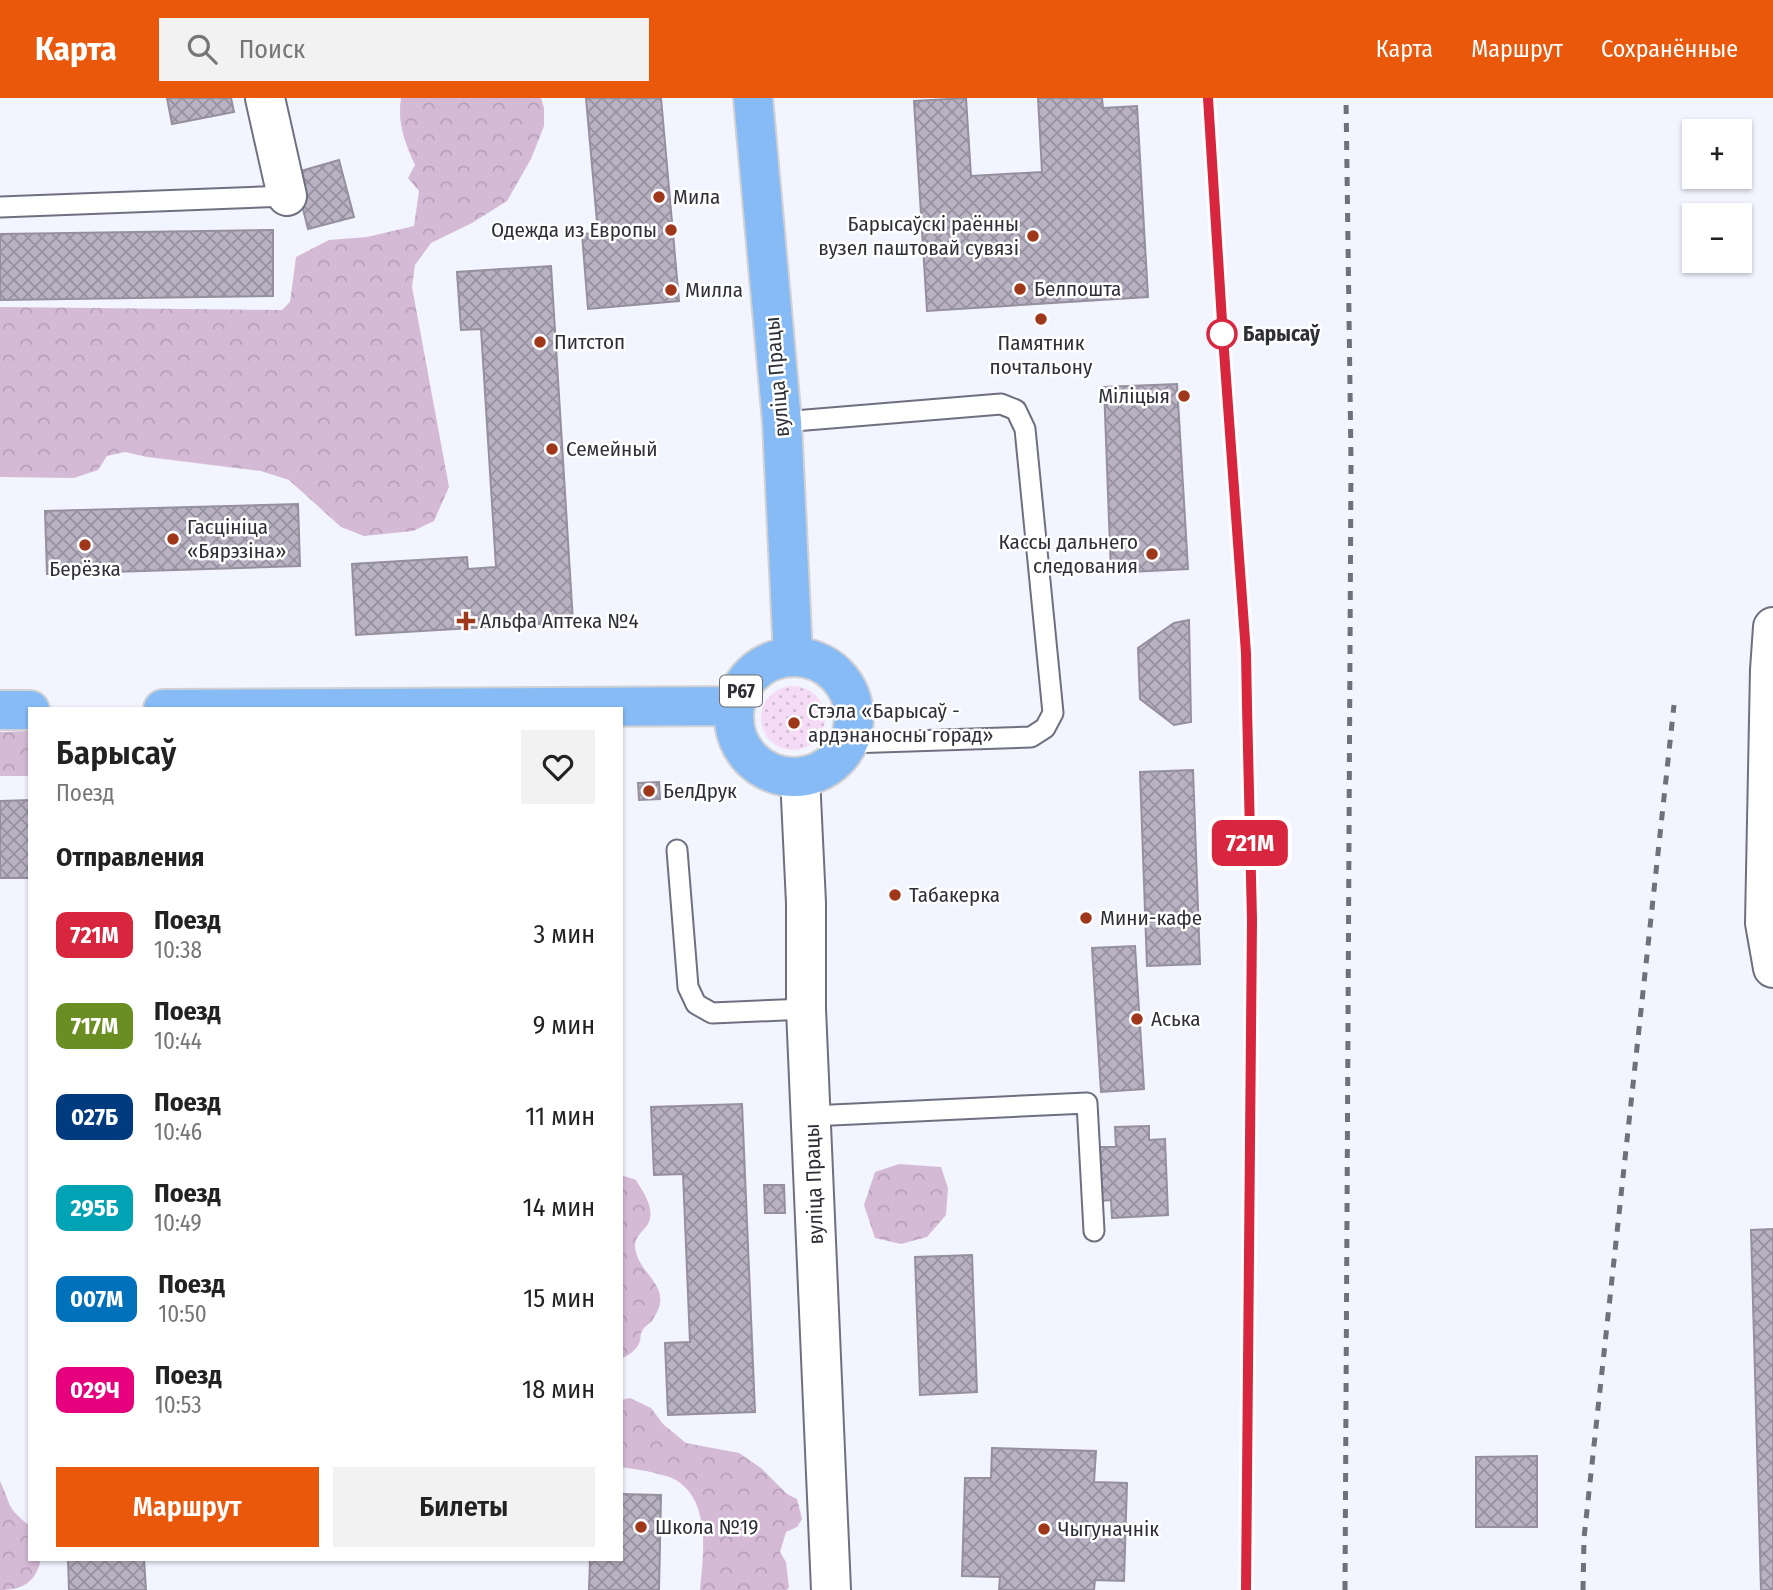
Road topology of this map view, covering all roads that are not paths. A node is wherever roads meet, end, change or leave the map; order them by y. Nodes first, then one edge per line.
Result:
1 (265, 98) edge
2 (753, 98) edge
3 (287, 196) joint
4 (0, 207) edge
5 (782, 422) junction
6 (1773, 627) edge
7 (793, 656) junction
8 (735, 706) junction
9 (544, 707) edge
10 (0, 710) edge
11 (28, 710) edge
12 (849, 743) junction
13 (800, 777) junction
14 (677, 850) dead end
15 (1773, 968) edge
16 (806, 1009) junction
17 (811, 1116) junction
18 (1094, 1231) dead end
19 (831, 1590) edge

1 - 3 main road
2 - 5 main road, вуліца Працы
3 - 4 lane
5 - 7 main road, вуліца Працы
5 - 12 lane
6 - 15 main road
7 - 8 main road, Р67
7 - 12 main road
8 - 9 main road, Р67
8 - 13 main road, Р67
10 - 11 main road
12 - 13 main road
13 - 16 main road, вуліца Працы
14 - 16 lane
16 - 17 main road, вуліца Працы
17 - 18 lane
17 - 19 main road, вуліца Працы

